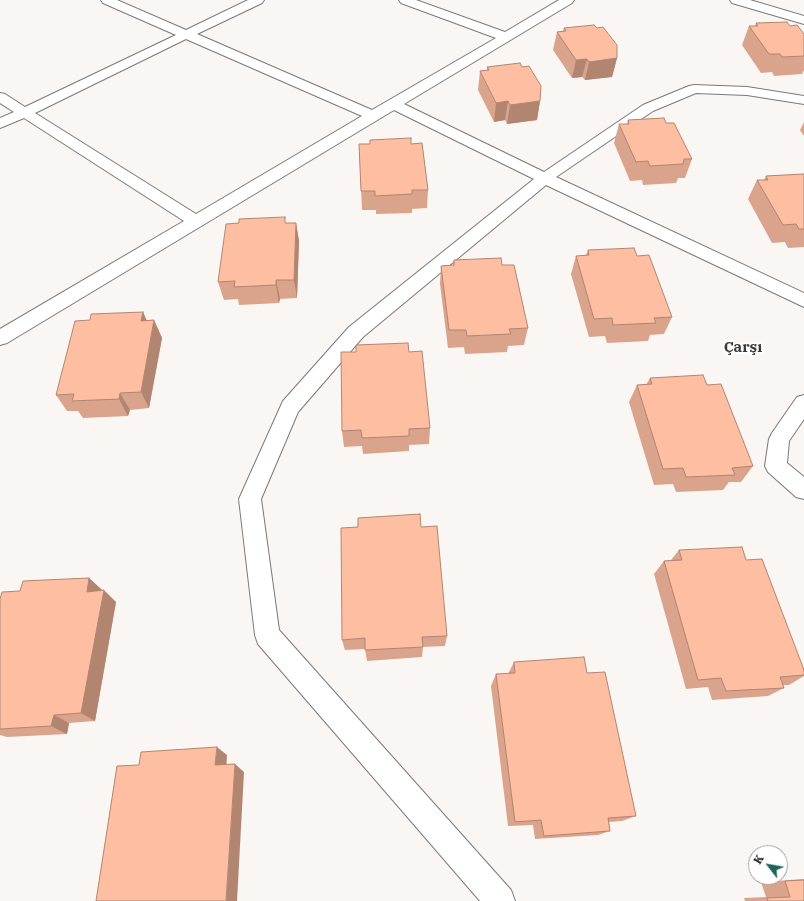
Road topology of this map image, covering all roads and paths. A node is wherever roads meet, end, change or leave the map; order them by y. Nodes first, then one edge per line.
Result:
1 (107, 0) edge
2 (258, 0) edge
3 (405, 0) edge
4 (568, 0) edge
5 (736, 0) edge
6 (804, 20) edge
7 (186, 35) junction
8 (506, 37) junction
9 (0, 97) edge
10 (804, 100) edge
11 (394, 104) junction
12 (24, 112) junction
13 (373, 116) junction
14 (0, 124) edge
15 (545, 178) junction
16 (196, 221) junction
17 (804, 302) edge
18 (0, 338) edge
19 (804, 403) edge
20 (804, 490) edge
21 (500, 901) edge

1 - 7 street
2 - 7 street
3 - 8 street
4 - 8 street
5 - 6 street
7 - 12 street
7 - 13 street
8 - 11 street
9 - 12 street
10 - 15 street
11 - 13 street
11 - 15 street
12 - 14 street
12 - 16 street
13 - 16 street
15 - 17 street
15 - 21 street
16 - 18 street
19 - 20 street

